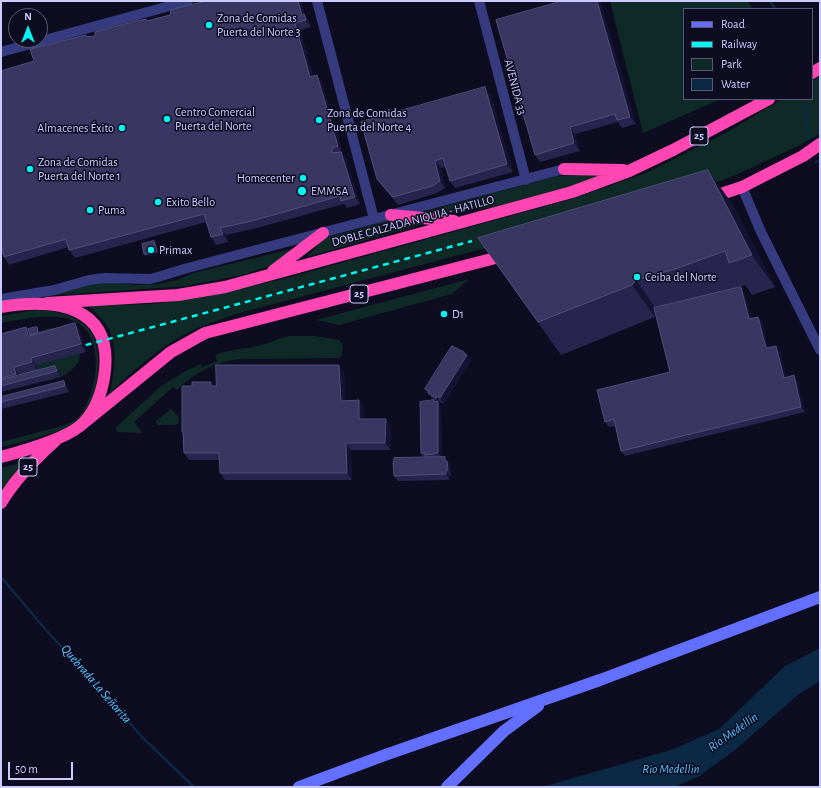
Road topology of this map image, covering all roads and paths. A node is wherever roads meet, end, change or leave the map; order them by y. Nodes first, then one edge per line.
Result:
1 (186, 1) edge
2 (317, 1) edge
3 (479, 1) edge
4 (1, 52) edge
5 (767, 100) edge
6 (820, 144) edge
7 (564, 169) joint
8 (629, 170) junction
9 (526, 180) junction
10 (742, 188) junction
11 (699, 201) edge
12 (391, 215) junction
13 (374, 219) junction
14 (461, 222) junction
15 (323, 233) junction
16 (514, 253) edge
17 (267, 275) junction
18 (1, 299) edge
19 (47, 303) junction
20 (1, 307) edge
21 (820, 350) edge
22 (81, 425) junction
23 (60, 436) junction
24 (1, 457) edge
25 (1, 503) edge
26 (820, 597) edge
27 (553, 696) junction
28 (299, 787) edge
29 (447, 787) edge

1 - 4 street
2 - 13 street
3 - 9 street, AVENIDA 33
5 - 8 highway, DOBLE CALZADA NIQUIA - HATILLO / 25
6 - 10 highway
7 - 8 highway
7 - 9 street
8 - 14 highway, DOBLE CALZADA NIQUIA - HATILLO / 25
9 - 12 street
10 - 11 highway
10 - 21 street
12 - 13 street
12 - 14 highway
13 - 15 street
14 - 17 highway, DOBLE CALZADA NIQUIA - HATILLO / 25
15 - 17 highway
15 - 18 street
16 - 22 highway, 25
17 - 19 highway, DOBLE CALZADA NIQUIA - HATILLO / 25
19 - 20 highway, 25
19 - 22 highway, 25
22 - 23 highway, 25
23 - 24 highway, 25
23 - 25 highway, 25
26 - 27 main road
27 - 28 main road
27 - 29 main road

